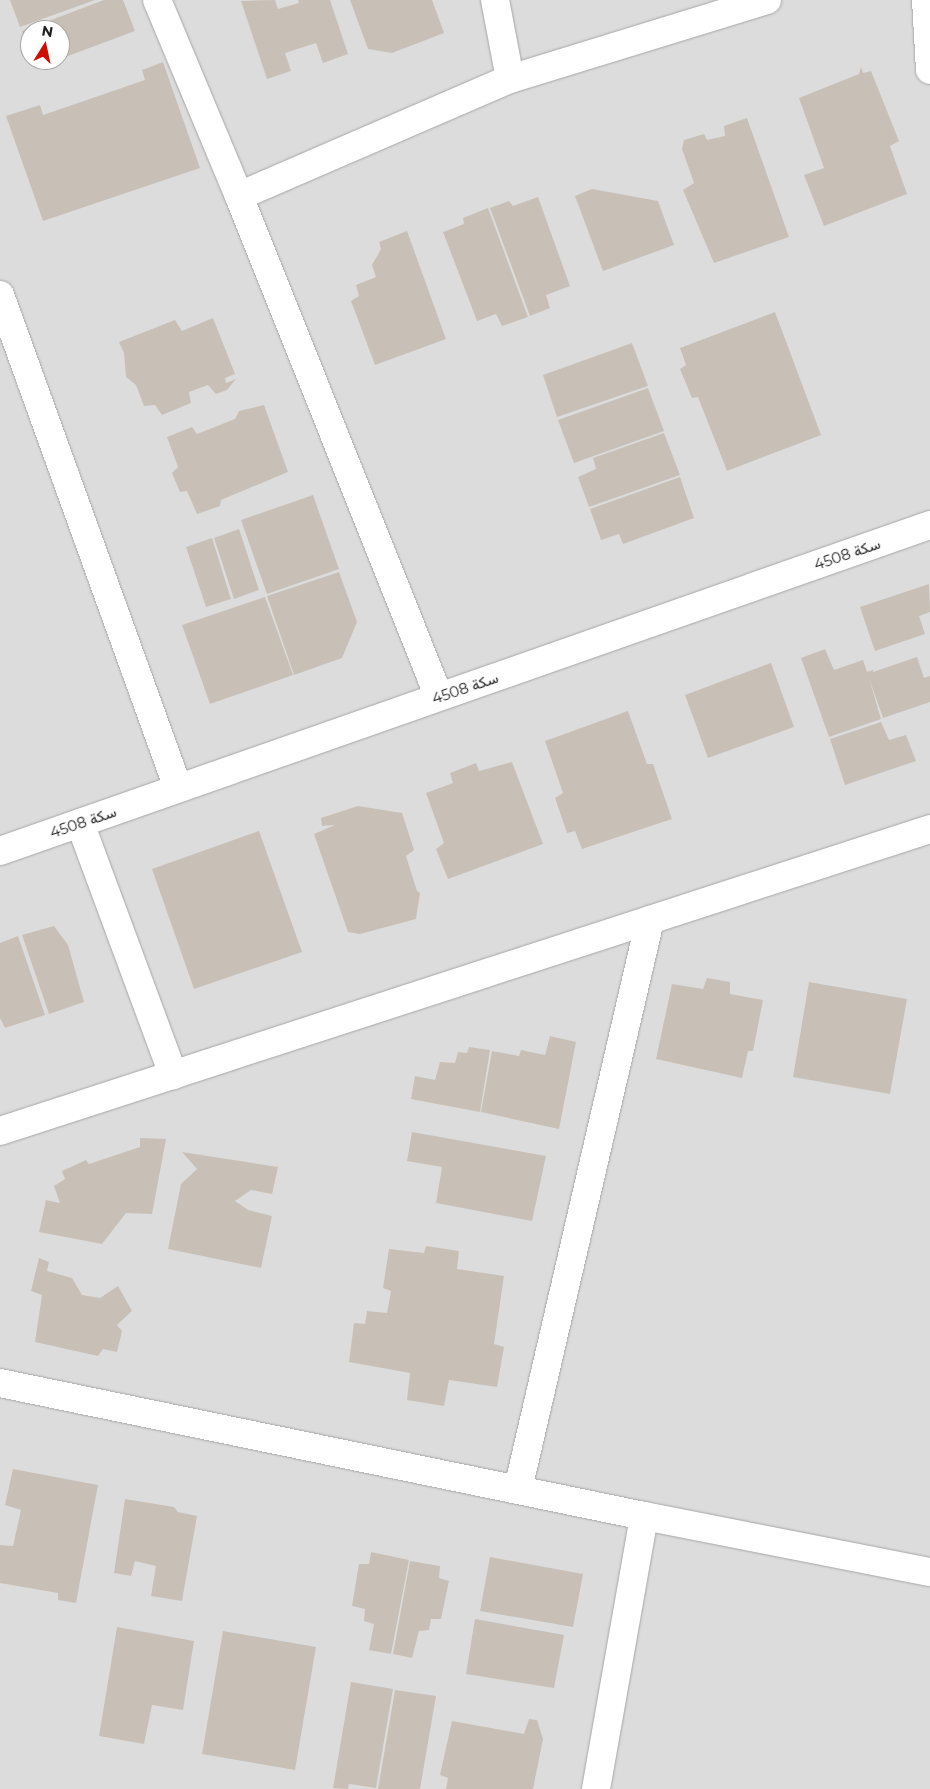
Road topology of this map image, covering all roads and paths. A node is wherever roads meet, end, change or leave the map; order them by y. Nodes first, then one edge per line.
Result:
1 (157, 0) edge
2 (495, 0) edge
3 (767, 0) edge
4 (926, 0) edge
5 (930, 70) edge
6 (510, 79) junction
7 (239, 196) junction
8 (0, 295) edge
9 (930, 525) edge
10 (438, 697) junction
11 (178, 788) junction
12 (80, 823) junction
13 (930, 829) edge
14 (0, 851) edge
15 (650, 920) junction
16 (173, 1075) junction
17 (0, 1131) edge
18 (0, 1383) edge
19 (518, 1489) junction
20 (644, 1516) junction
21 (930, 1572) edge
22 (596, 1789) edge

1 - 7 street
2 - 6 street
3 - 6 street
4 - 5 street
6 - 7 street
7 - 10 street
8 - 11 street
9 - 10 street, سكة 4508
10 - 11 street, سكة 4508
11 - 12 street, سكة 4508
12 - 14 street, سكة 4508
12 - 16 street
13 - 15 street
15 - 16 street
15 - 19 street
16 - 17 street
18 - 19 street
19 - 20 street
20 - 21 street
20 - 22 street

